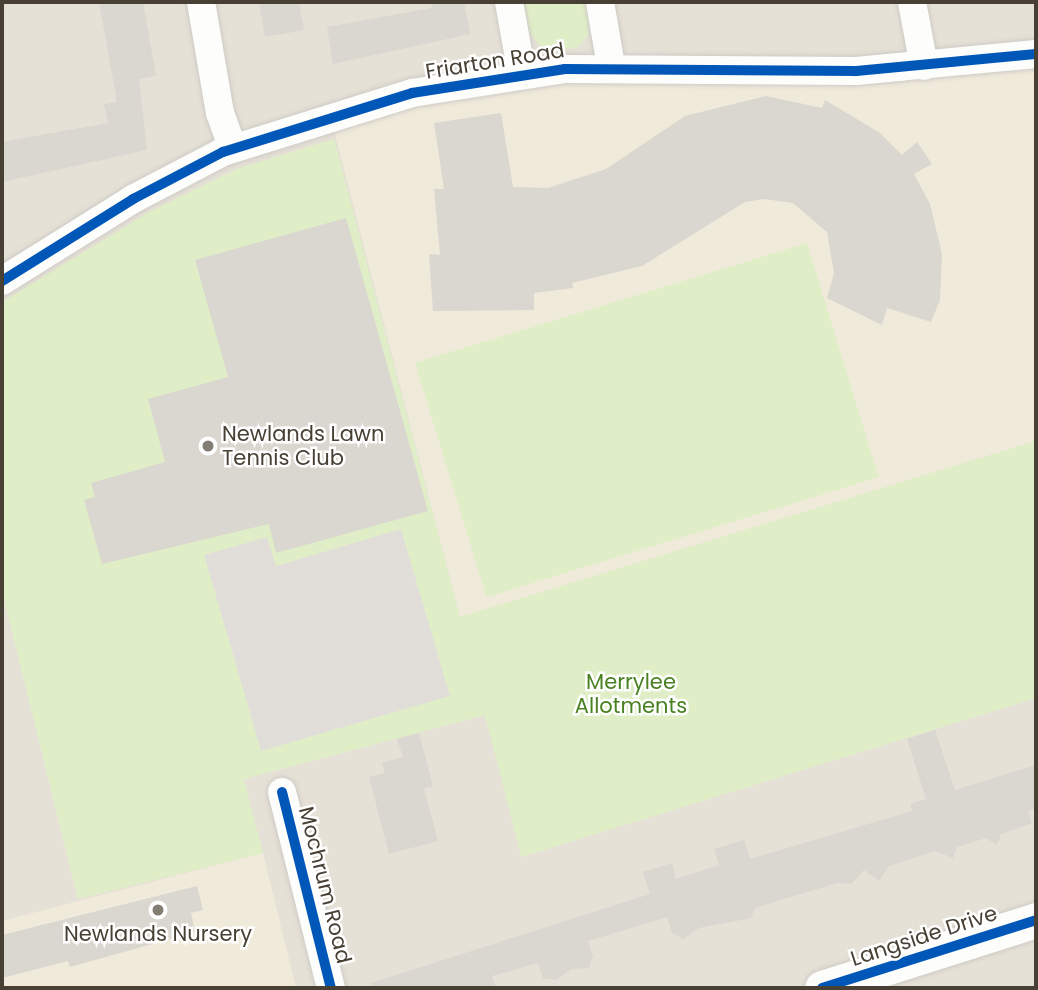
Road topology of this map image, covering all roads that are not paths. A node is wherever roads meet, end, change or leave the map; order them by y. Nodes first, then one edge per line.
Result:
1 (201, 2) edge
2 (509, 2) edge
3 (600, 2) edge
4 (912, 2) edge
5 (1036, 54) edge
6 (611, 66) junction
7 (924, 66) junction
8 (522, 74) junction
9 (233, 148) junction
10 (2, 281) edge
11 (282, 792) dead end
12 (1036, 920) edge
13 (331, 988) edge
14 (822, 988) edge

1 - 9 street
2 - 8 street
3 - 6 street
4 - 7 street
5 - 7 street, Friarton Road
6 - 7 street, Friarton Road
6 - 8 street, Friarton Road
8 - 9 street, Friarton Road
9 - 10 street, Friarton Road
11 - 13 street, Mochrum Road
12 - 14 street, Langside Drive

